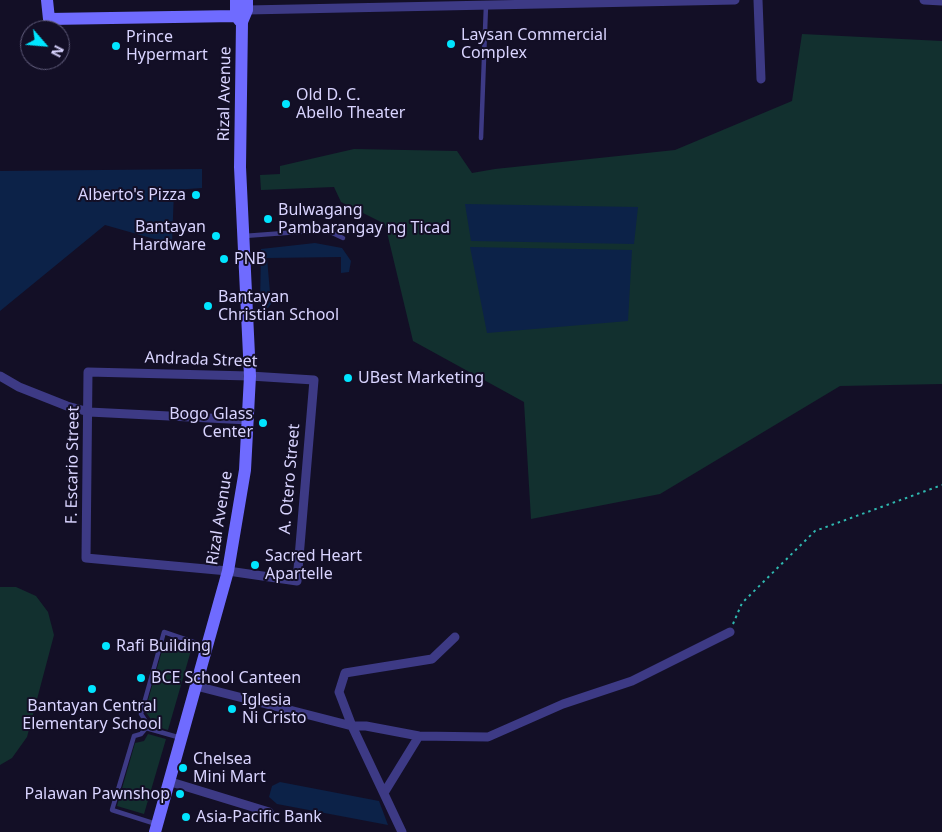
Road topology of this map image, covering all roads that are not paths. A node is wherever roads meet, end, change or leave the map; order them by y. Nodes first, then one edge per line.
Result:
1 (47, 0) edge
2 (236, 0) edge
3 (735, 0) edge
4 (758, 0) edge
5 (924, 0) edge
6 (942, 0) edge
7 (588, 1) edge
8 (453, 3) edge
9 (486, 5) junction
10 (243, 12) edge
11 (760, 79) dead end
12 (481, 138) dead end
13 (243, 236) junction
14 (343, 238) dead end
15 (88, 372) joint
16 (0, 376) edge
17 (250, 376) junction
18 (314, 380) joint
19 (89, 412) junction
20 (249, 420) junction
21 (228, 571) junction
22 (730, 632) road end
23 (455, 637) dead end
24 (208, 647) junction
25 (196, 686) junction
26 (352, 726) junction
27 (146, 728) junction
28 (419, 736) junction
29 (182, 739) junction
30 (171, 782) junction
31 (384, 792) junction
32 (269, 812) dead end
33 (157, 828) edge
34 (402, 832) edge

1 - 10 main road
2 - 10 main road, Rizal Avenue
3 - 7 street
4 - 11 street
5 - 6 street
7 - 9 street
8 - 9 street
8 - 10 street
9 - 12 lane
10 - 13 main road, Rizal Avenue
13 - 14 lane
13 - 17 main road, Rizal Avenue
15 - 17 street, Andrada Street
15 - 19 street, F. Escario Street
16 - 19 street
17 - 18 street, Andrada Street
17 - 20 main road, Rizal Avenue
18 - 21 street, A. Otero Street
19 - 20 street
19 - 21 street, F. Escario Street
20 - 21 main road, Rizal Avenue
21 - 24 main road, Rizal Avenue
22 - 28 street
23 - 26 street
24 - 25 main road, Rizal Avenue
24 - 27 lane
25 - 26 street
25 - 29 main road, Rizal Avenue
26 - 28 street
26 - 31 street
27 - 29 lane
27 - 33 lane
28 - 31 street
29 - 30 main road, Rizal Avenue
30 - 32 street
30 - 33 main road, Rizal Avenue
31 - 34 street

